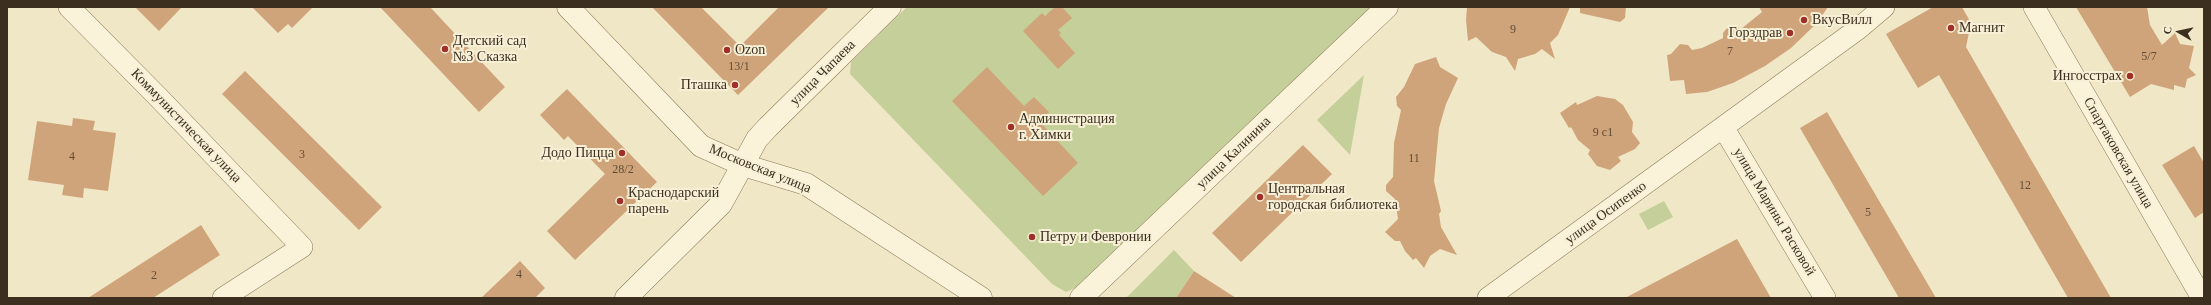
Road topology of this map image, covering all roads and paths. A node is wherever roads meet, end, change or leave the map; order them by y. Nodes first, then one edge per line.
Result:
1 (69, 7) edge
2 (568, 7) edge
3 (890, 7) edge
4 (1387, 7) edge
5 (1884, 7) edge
6 (2034, 7) edge
7 (1723, 127) junction
8 (735, 162) junction
9 (223, 298) edge
10 (626, 298) edge
11 (981, 298) edge
12 (1081, 298) edge
13 (1488, 298) edge
14 (1824, 298) edge
15 (2202, 298) edge

1 - 9 street, Коммунистическая улица
2 - 8 street, Московская улица
3 - 8 street, улица Чапаева
4 - 12 street, улица Калинина
5 - 7 street, улица Осипенко
6 - 15 street, Спартаковская улица
7 - 13 street, улица Осипенко
7 - 14 street, улица Марины Расковой
8 - 10 street, улица Чапаева
8 - 11 street, Московская улица

